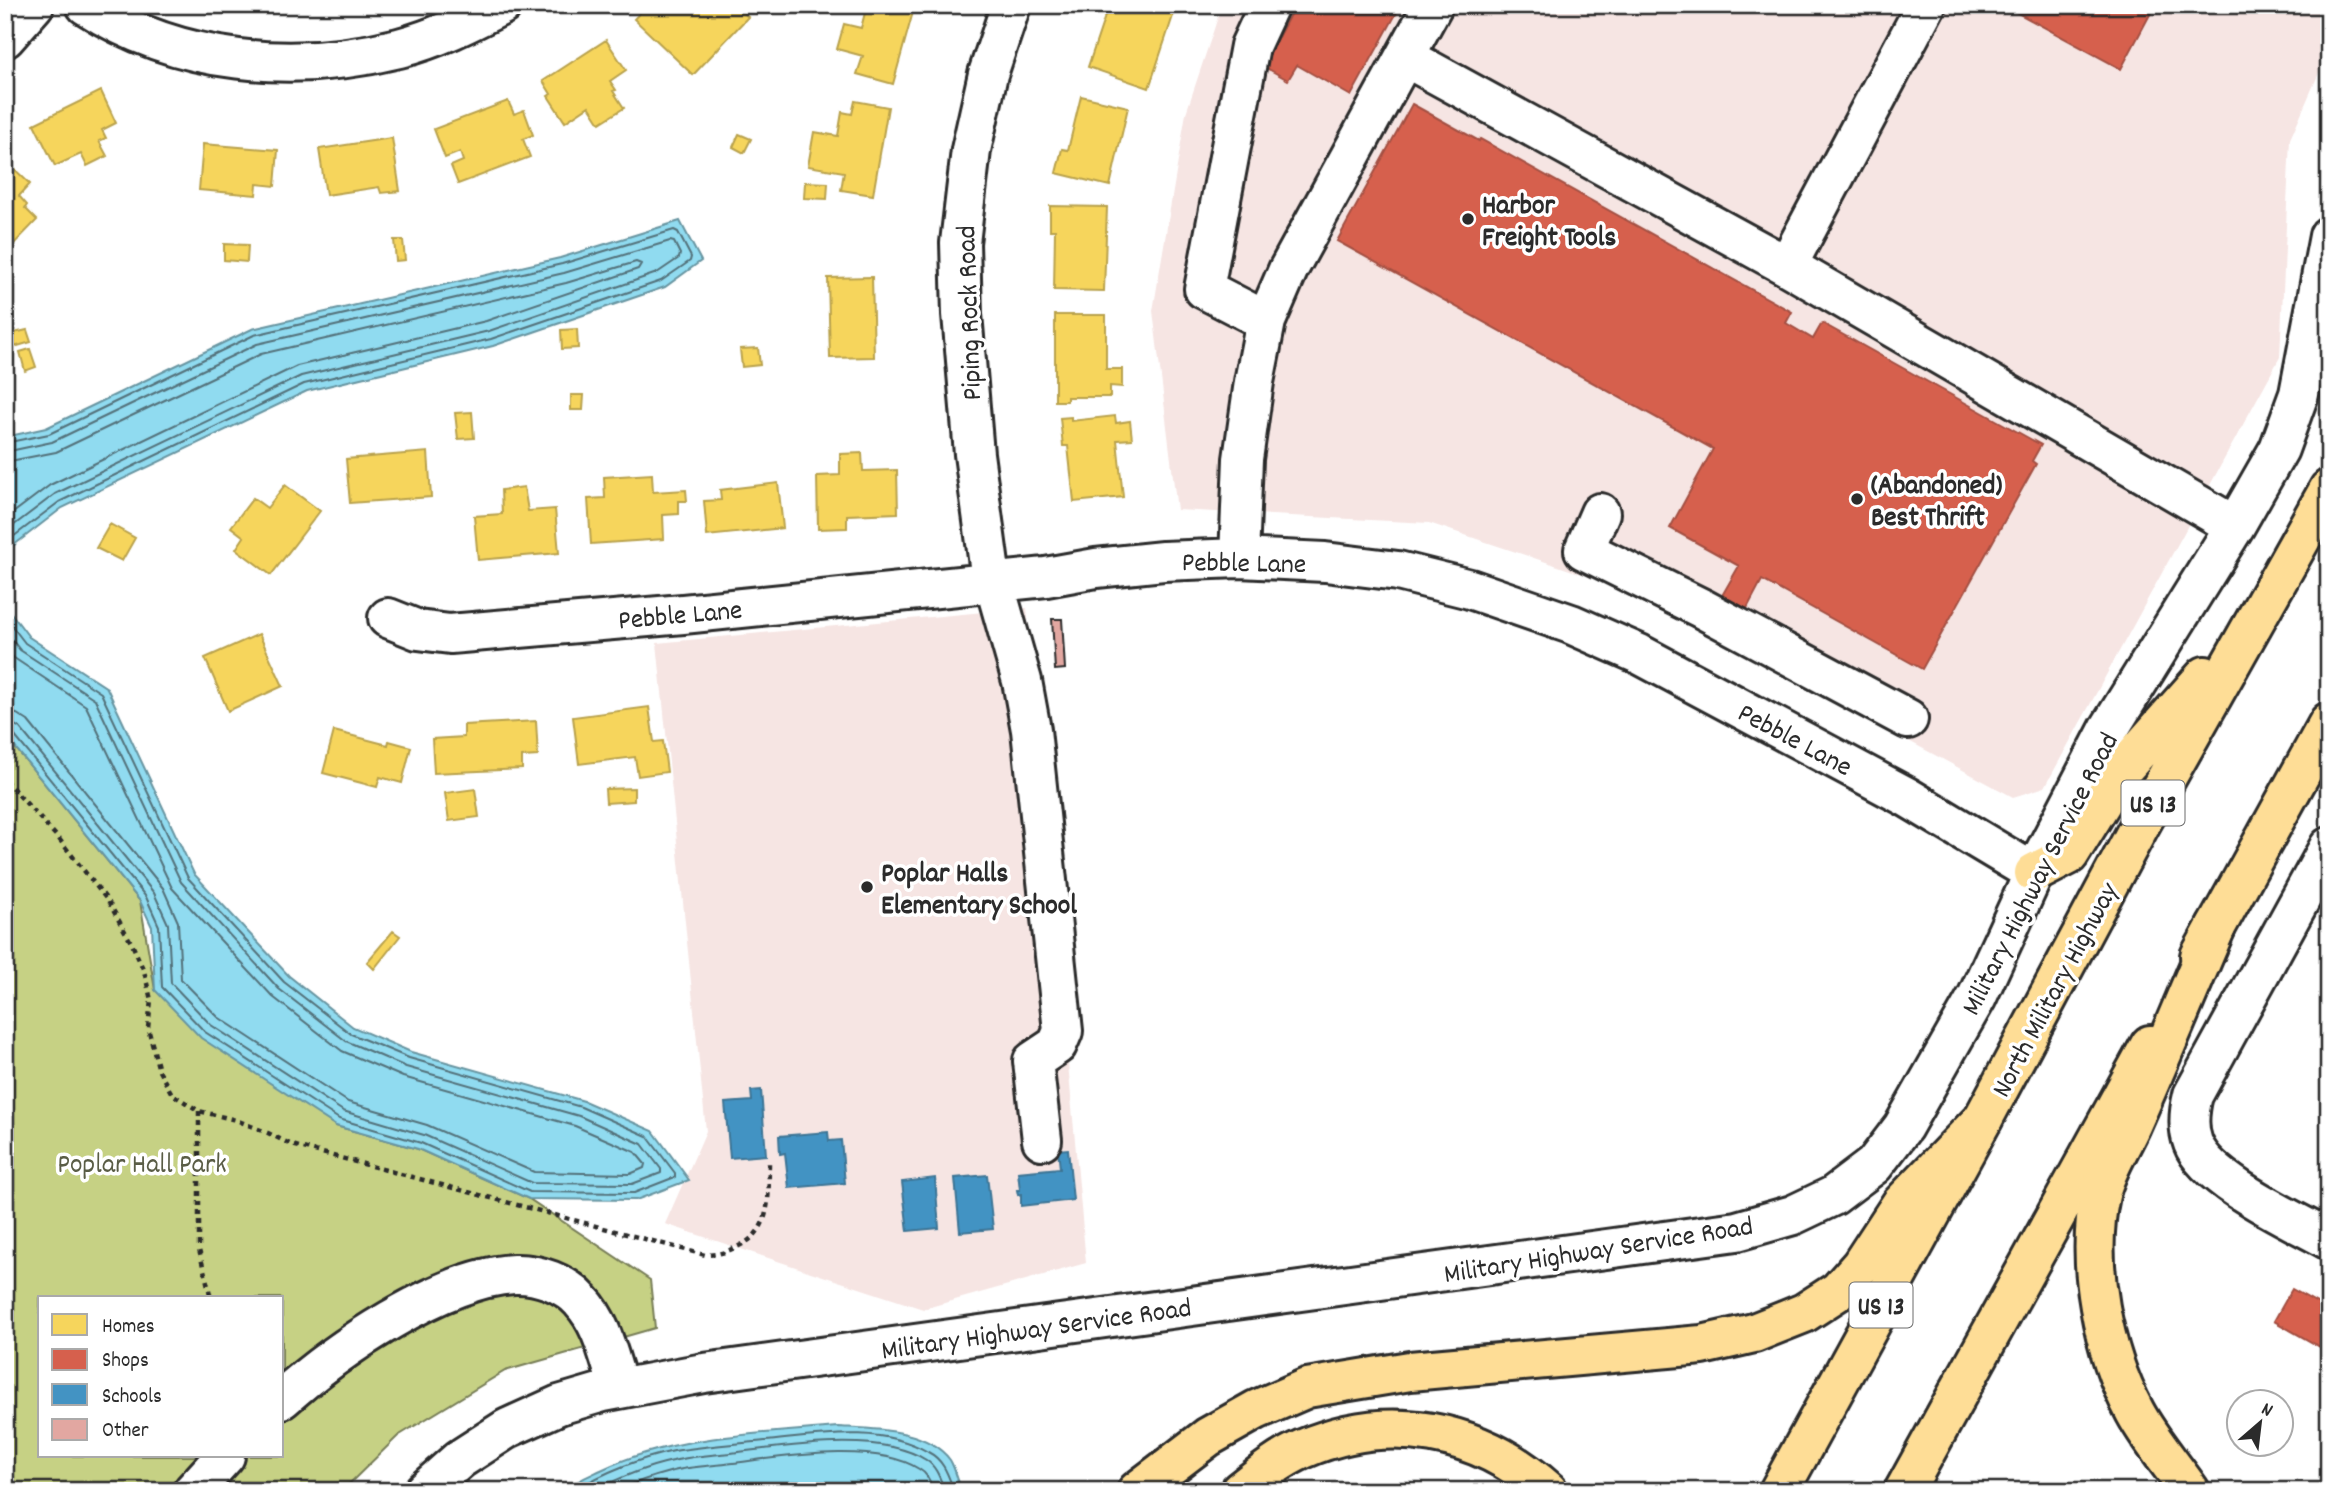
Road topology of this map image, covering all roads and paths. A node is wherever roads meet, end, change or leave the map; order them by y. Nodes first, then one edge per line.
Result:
1 (34, 5) edge
2 (86, 5) edge
3 (502, 5) edge
4 (1011, 5) edge
5 (1269, 5) edge
6 (1433, 5) edge
7 (1926, 5) edge
8 (5, 38) edge
9 (1405, 57) junction
10 (2329, 236) edge
11 (1787, 266) junction
12 (1266, 321) junction
13 (2329, 489) edge
14 (1600, 513) dead end
15 (2235, 526) junction
16 (1239, 558) junction
17 (994, 582) junction
18 (388, 618) dead end
19 (2254, 619) junction
20 (1908, 719) dead end
21 (2329, 722) edge
22 (5, 780) edge
23 (2329, 846) edge
24 (2034, 873) junction
25 (2216, 927) junction
26 (199, 1111) junction
27 (1983, 1119) junction
28 (1042, 1140) dead end
29 (769, 1163) dead end
30 (2329, 1240) edge
31 (210, 1296) edge
32 (619, 1388) junction
33 (284, 1397) edge
34 (223, 1458) edge
35 (193, 1491) edge
36 (424, 1491) edge
37 (1137, 1491) edge
38 (1240, 1491) edge
39 (1548, 1491) edge
40 (1779, 1491) edge
41 (1904, 1491) edge
42 (2190, 1491) edge

1 - 8 street
2 - 3 street
4 - 17 street, Piping Rock Road
5 - 12 street
6 - 9 street
7 - 11 street
9 - 11 street
9 - 12 street
10 - 15 street, Military Highway Service Road
11 - 15 street
12 - 16 street
13 - 19 main road, North Military Highway / US 13
14 - 20 street
15 - 24 street, Military Highway Service Road
16 - 17 street, Pebble Lane
16 - 24 street, Pebble Lane
17 - 18 street, Pebble Lane
17 - 28 street, Piping Rock Road
19 - 24 main road
19 - 27 main road, North Military Highway / US 13
21 - 25 main road
22 - 26 path
23 - 30 street
24 - 32 street, Military Highway Service Road
25 - 41 main road
25 - 42 main road
26 - 29 path
26 - 31 path
27 - 37 main road
27 - 40 main road, North Military Highway / US 13
32 - 33 street
32 - 36 street, Military Highway Service Road
34 - 35 street
38 - 39 main road

